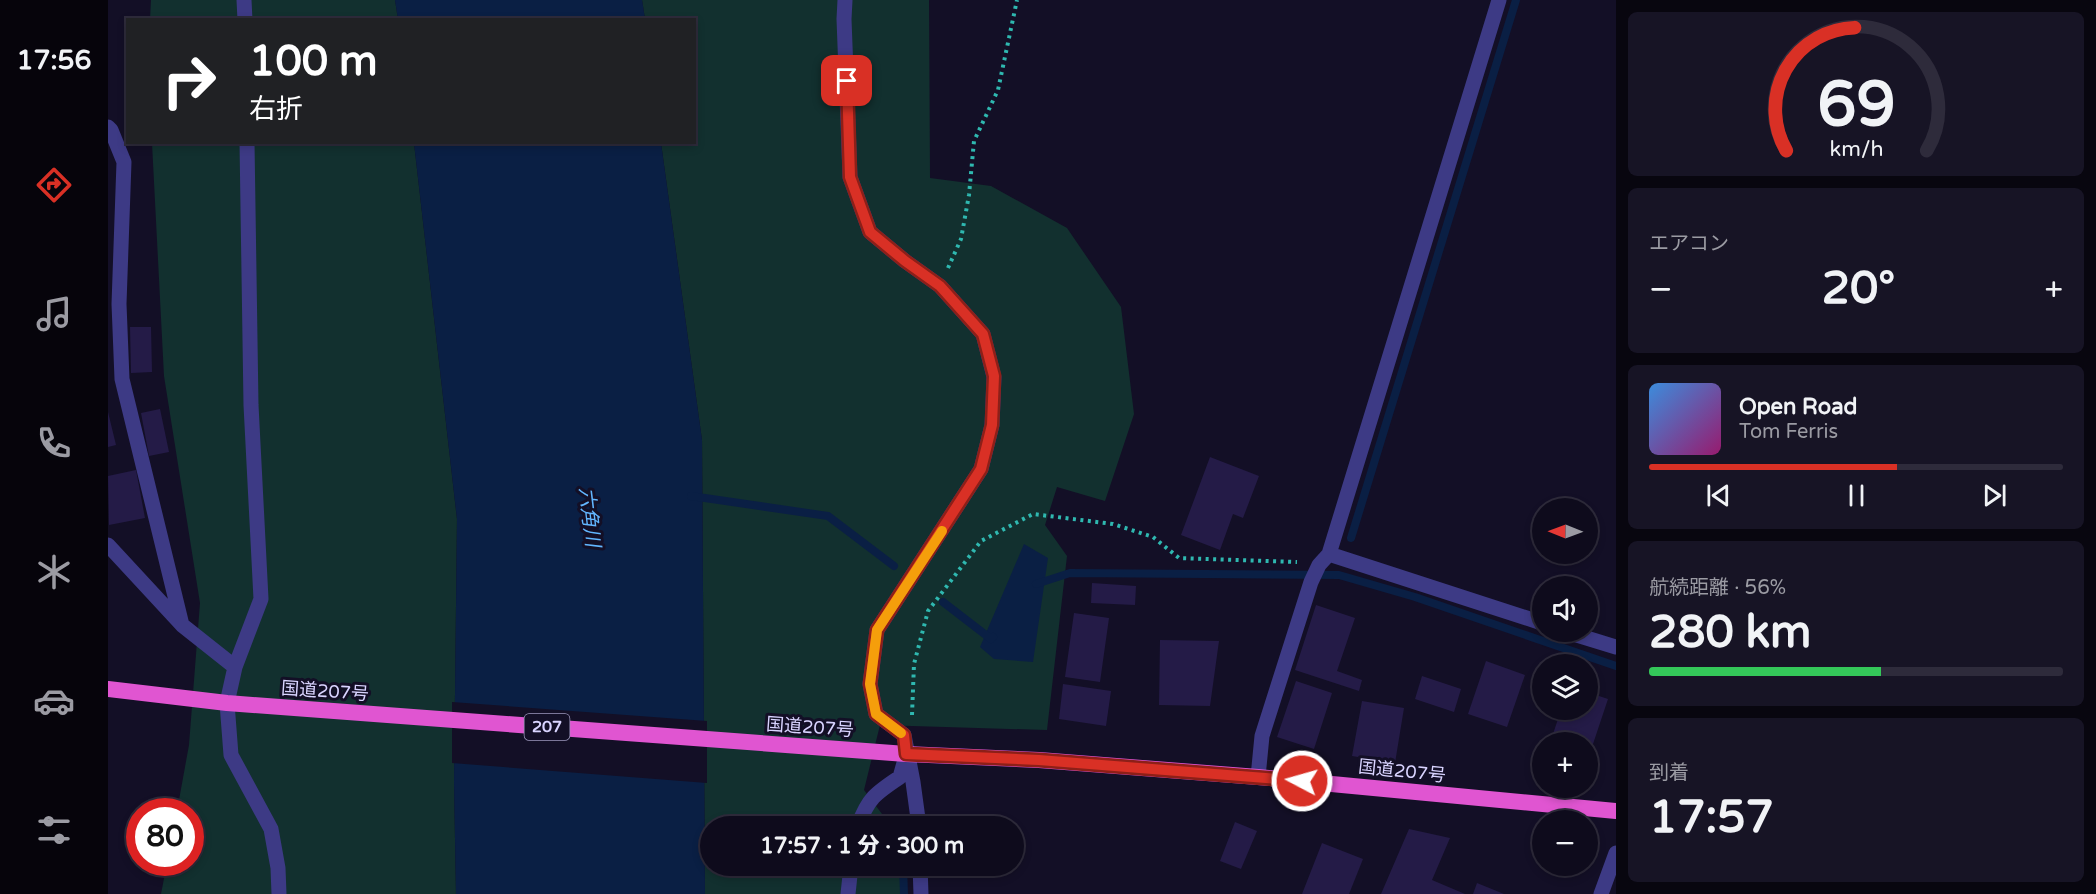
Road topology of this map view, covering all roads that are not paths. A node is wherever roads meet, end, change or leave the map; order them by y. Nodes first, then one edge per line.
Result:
1 (244, 0) edge
2 (845, 0) edge
3 (1498, 0) edge
4 (245, 18) edge
5 (108, 127) edge
6 (247, 144) edge
7 (108, 545) edge
8 (1324, 559) junction
9 (1532, 620) edge
10 (182, 625) junction
11 (1598, 641) edge
12 (1616, 647) edge
13 (235, 667) junction
14 (108, 689) edge
15 (228, 703) junction
16 (906, 754) junction
17 (1257, 777) junction
18 (1616, 811) edge
19 (861, 816) edge
20 (918, 816) edge
21 (1616, 853) edge
22 (850, 876) edge
23 (920, 876) edge
24 (279, 894) edge
25 (848, 894) edge
26 (921, 894) edge
27 (1601, 894) edge

1 - 4 street
2 - 16 street
3 - 8 street
5 - 10 street
6 - 13 street
7 - 10 street
8 - 9 street
8 - 17 street
10 - 13 street
11 - 12 street
13 - 15 street
14 - 15 highway, 国道207号 / 207
15 - 16 highway, 国道207号 / 207
15 - 24 street
16 - 17 highway, 国道207号 / 207
16 - 19 street
16 - 20 street
17 - 18 highway, 国道207号 / 207
21 - 27 street
22 - 25 street
23 - 26 street

